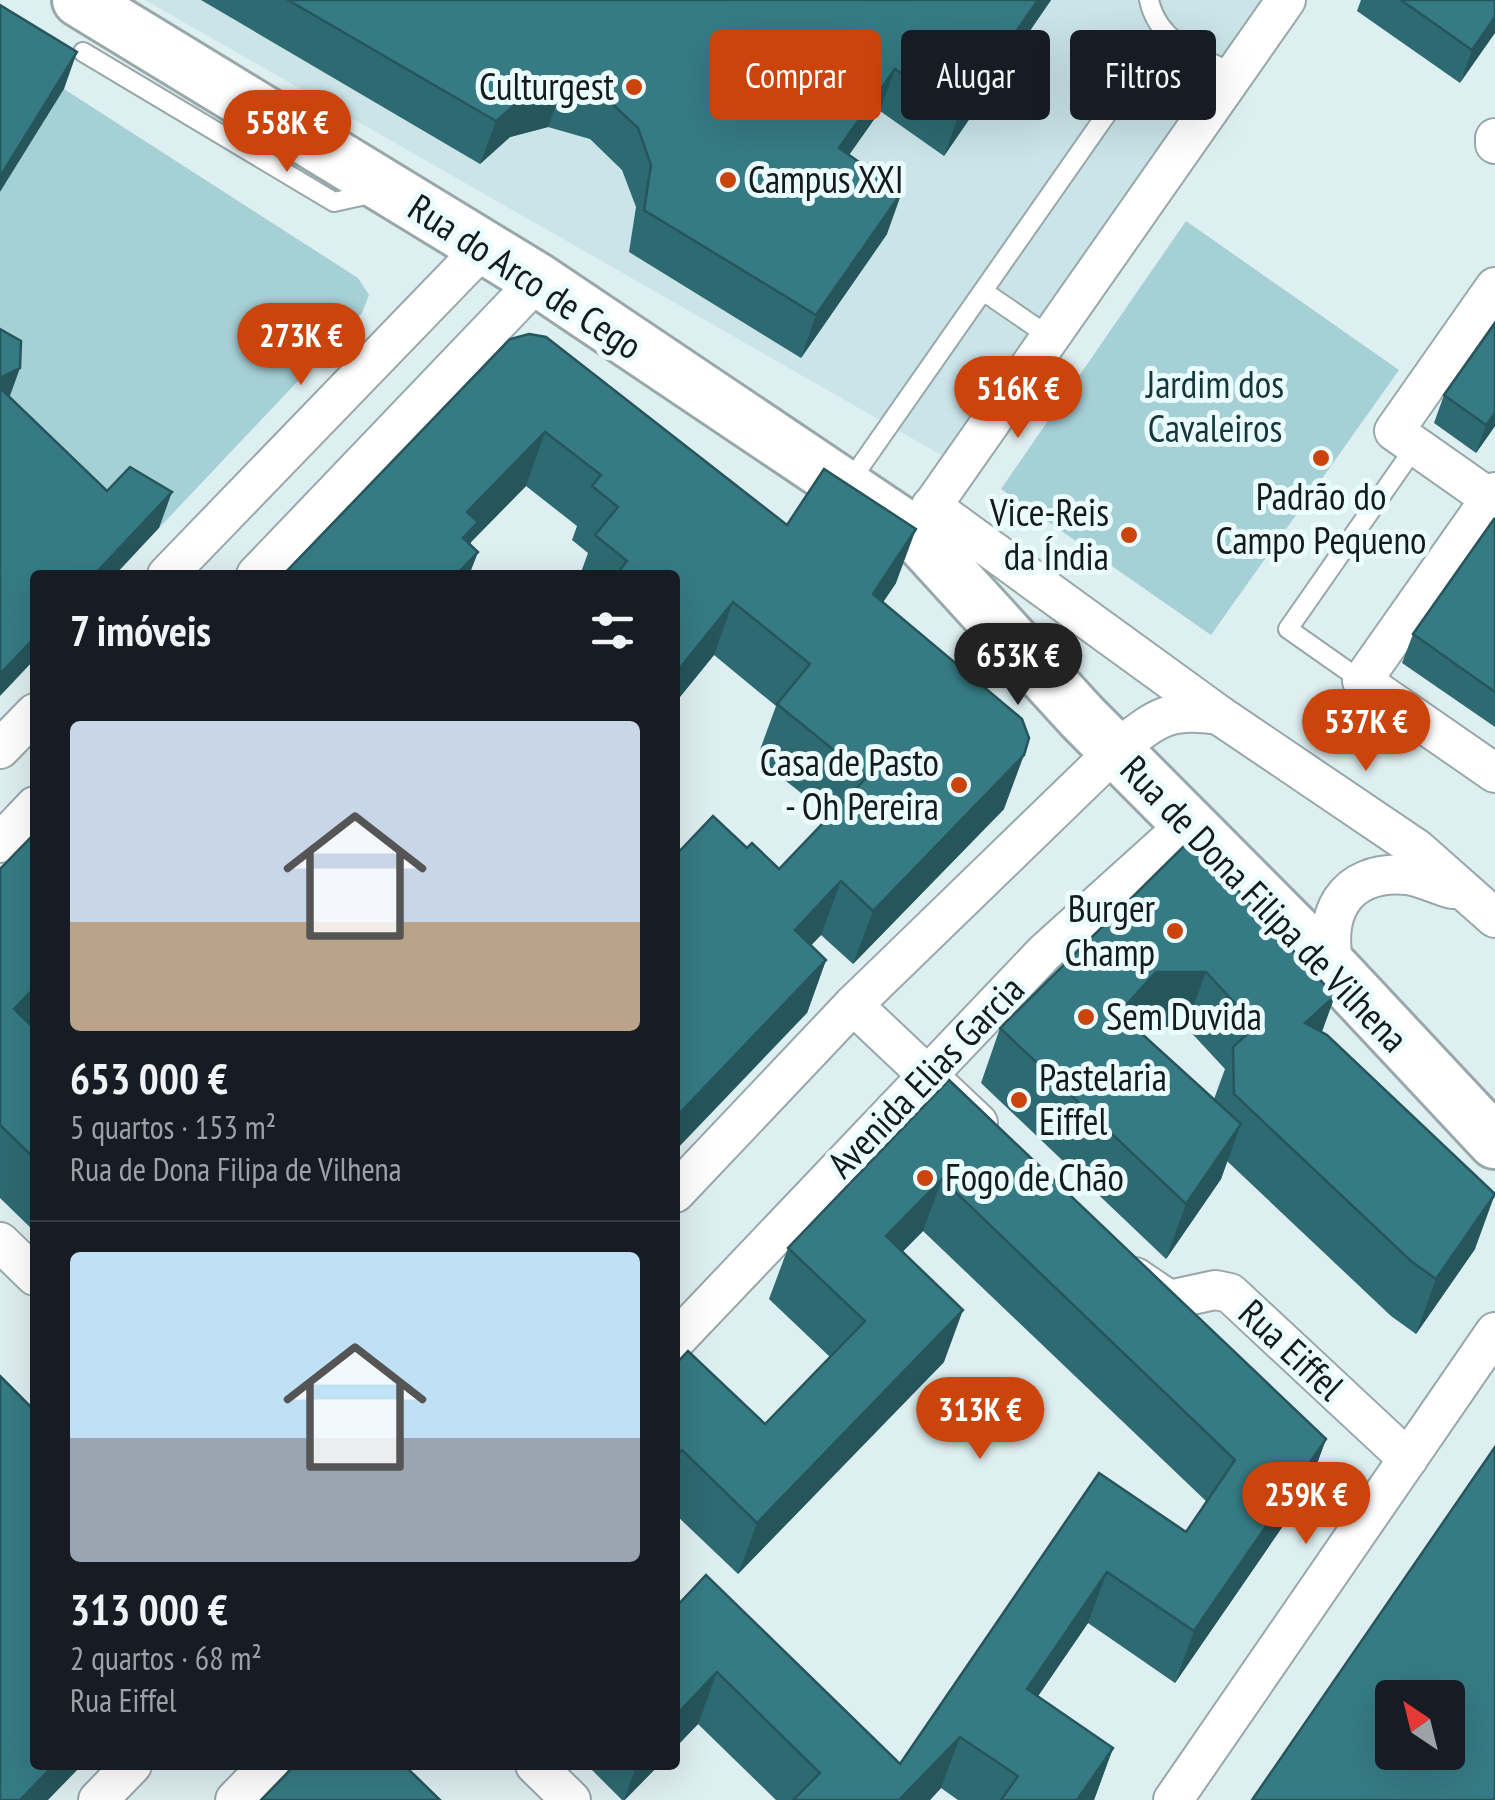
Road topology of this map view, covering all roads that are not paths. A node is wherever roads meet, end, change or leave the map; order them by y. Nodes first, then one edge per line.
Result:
1 (79, 0) edge
2 (1149, 0) edge
3 (1286, 0) edge
4 (83, 52) dead end
5 (1234, 74) junction
6 (1102, 120) edge
7 (390, 190) junction
8 (483, 248) junction
9 (538, 280) junction
10 (1495, 287) edge
11 (983, 291) junction
12 (1050, 337) junction
13 (1404, 439) junction
14 (844, 488) junction
15 (1493, 498) edge
16 (922, 519) junction
17 (173, 570) edge
18 (261, 570) edge
19 (1362, 681) junction
20 (1219, 715) junction
21 (30, 718) edge
22 (0, 749) edge
23 (1116, 750) junction
24 (1495, 773) edge
25 (30, 811) edge
26 (1187, 824) junction
27 (0, 843) edge
28 (1464, 893) junction
29 (1495, 918) edge
30 (1336, 972) junction
31 (853, 1005) junction
32 (928, 1075) junction
33 (997, 1142) edge
34 (1495, 1142) edge
35 (680, 1188) edge
36 (0, 1242) edge
37 (1108, 1250) edge
38 (30, 1271) edge
39 (1495, 1332) edge
40 (680, 1335) edge
41 (1408, 1459) junction
42 (127, 1770) edge
43 (264, 1770) edge
44 (540, 1770) edge
45 (98, 1800) edge
46 (235, 1800) edge
47 (571, 1800) edge
48 (1174, 1800) edge

1 - 7 street, Rua do Arco de Cego
2 - 5 lane
3 - 5 street
4 - 7 lane
5 - 12 street
6 - 11 lane
7 - 8 street, Rua do Arco de Cego
8 - 9 street, Rua do Arco de Cego
8 - 17 street
9 - 14 street, Rua do Arco de Cego
9 - 18 street
10 - 13 street
11 - 12 lane
11 - 14 lane
12 - 16 street
13 - 15 street
13 - 19 lane
14 - 16 street, Rua do Arco de Cego
15 - 19 street
16 - 20 street
16 - 23 street, Rua de Dona Filipa de Vilhena
19 - 24 street
20 - 23 street
20 - 28 street
21 - 22 street
23 - 26 street, Rua de Dona Filipa de Vilhena
23 - 31 street
25 - 27 street
26 - 30 street, Rua de Dona Filipa de Vilhena
26 - 32 street, Avenida Elias Garcia
28 - 29 street
28 - 30 street
30 - 34 street, Rua de Dona Filipa de Vilhena
31 - 32 street
31 - 35 street
32 - 33 street
32 - 40 street, Avenida Elias Garcia
36 - 38 street
37 - 41 street, Rua Eiffel
39 - 41 street
41 - 48 street
42 - 45 street
43 - 46 street
44 - 47 street

